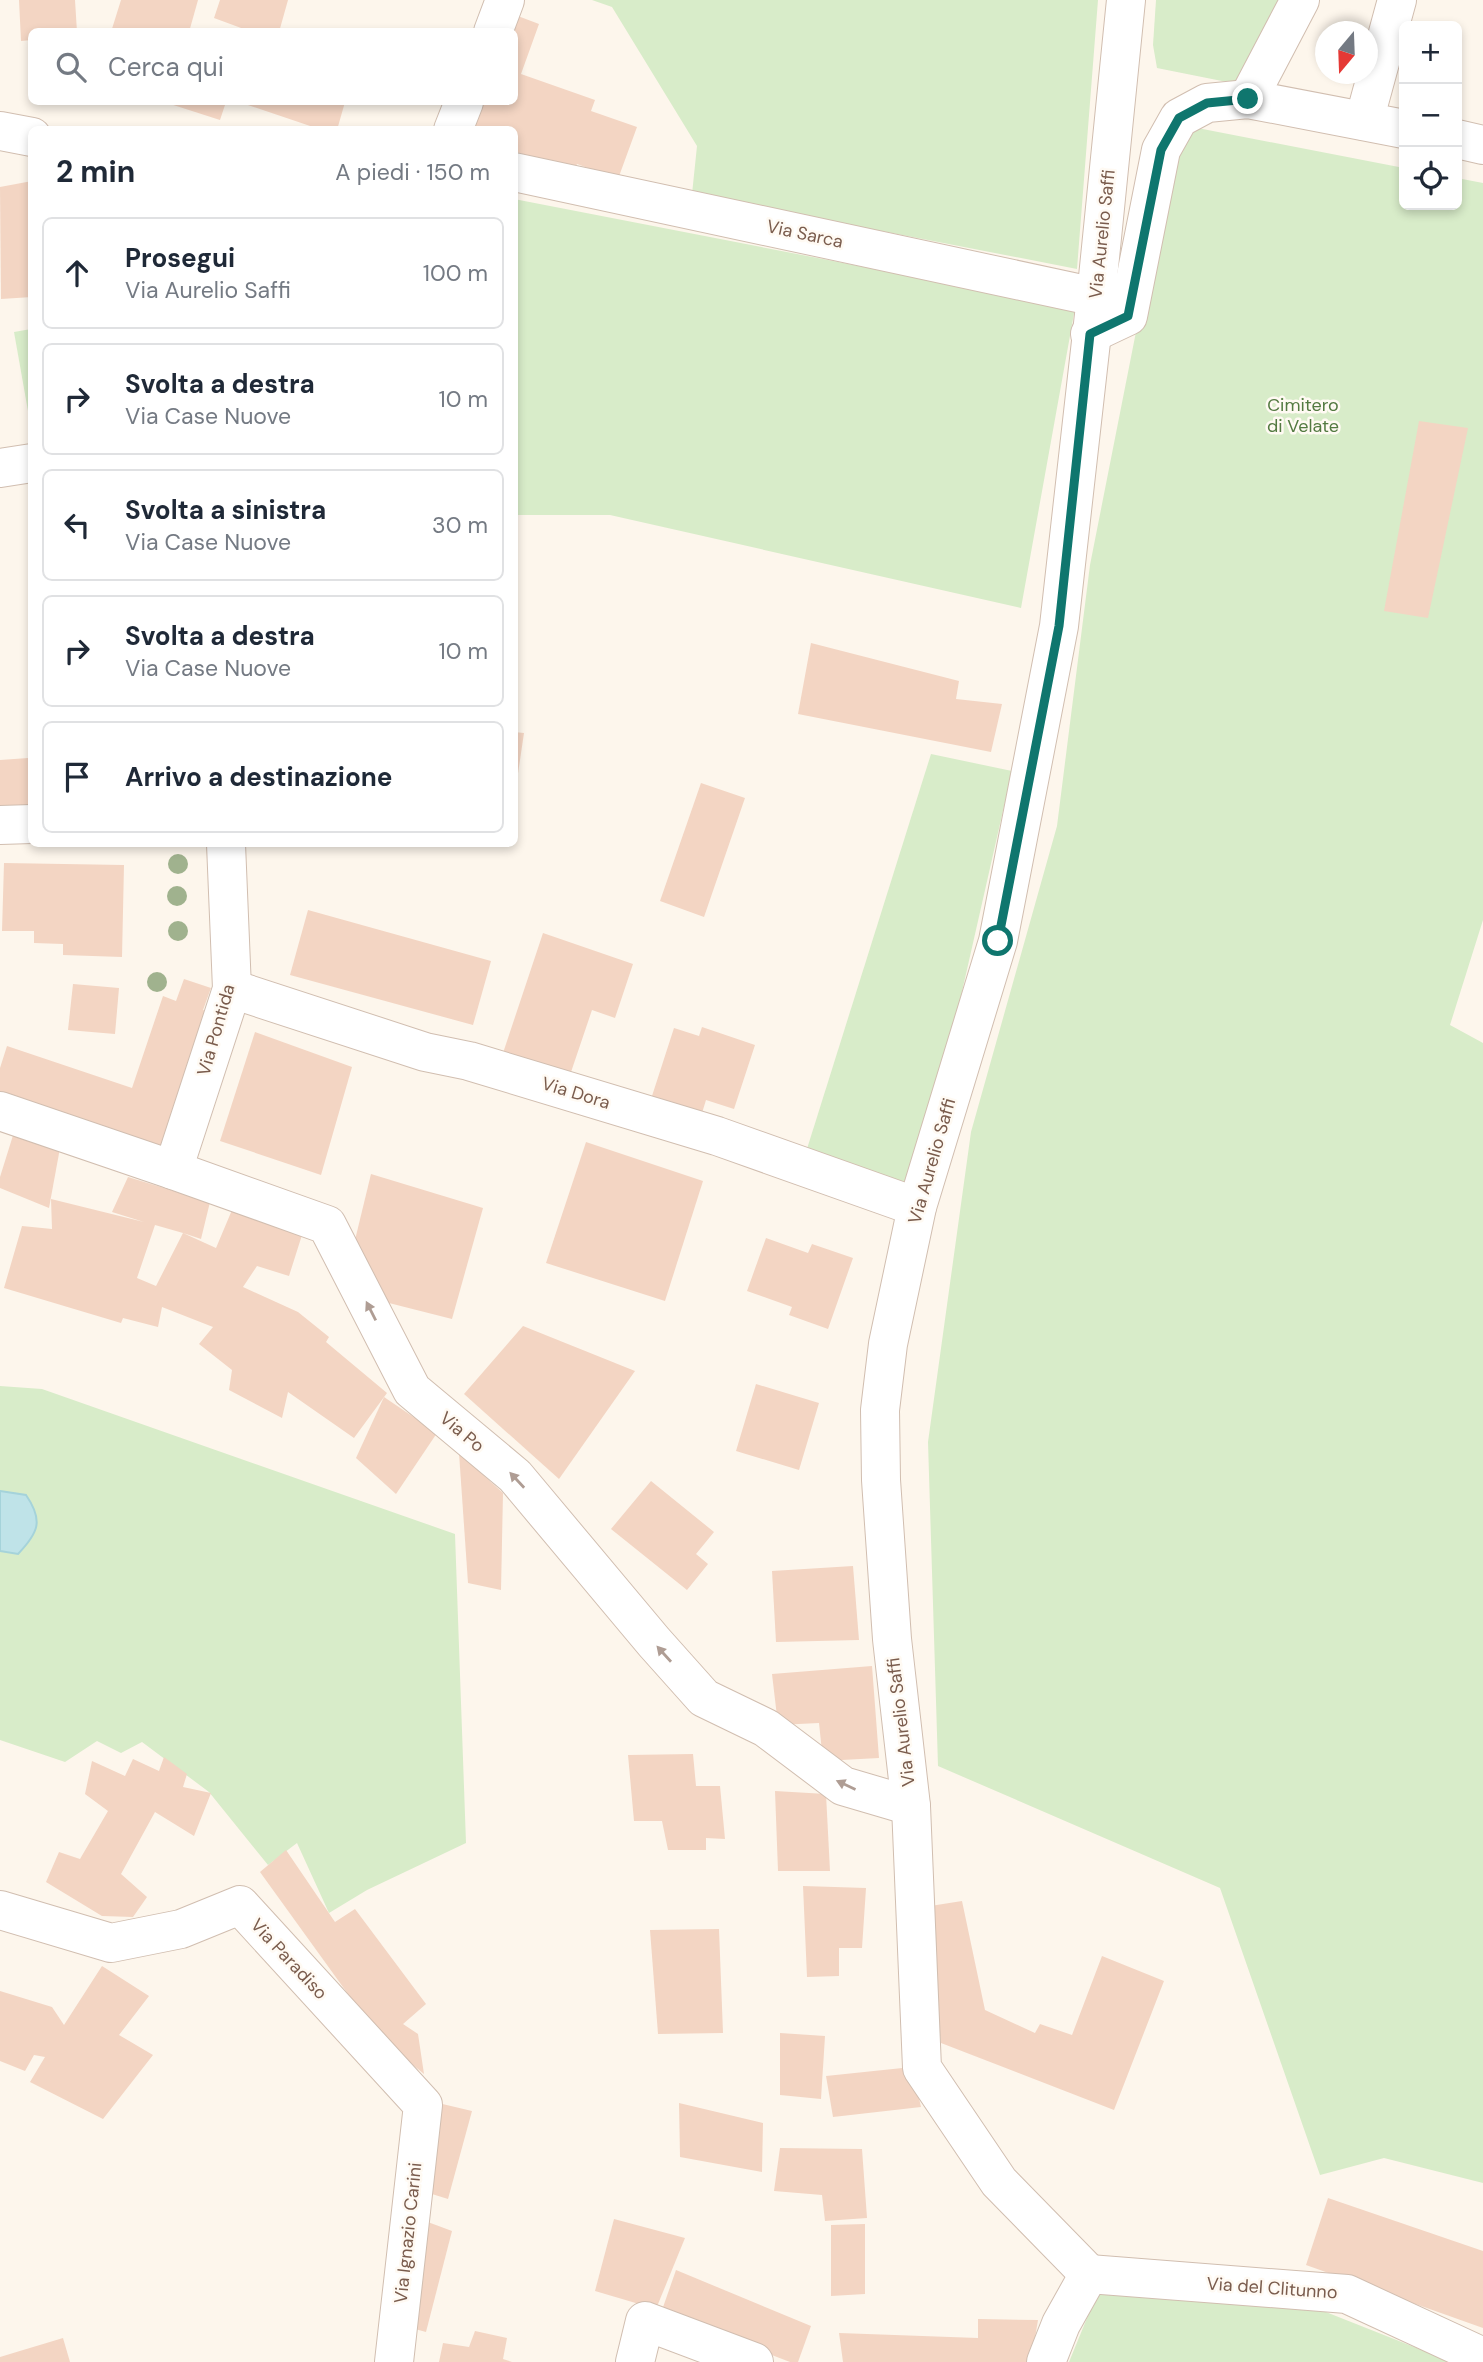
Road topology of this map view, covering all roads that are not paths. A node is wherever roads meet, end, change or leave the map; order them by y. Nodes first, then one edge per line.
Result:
1 (505, 0) edge
2 (1126, 0) edge
3 (1300, 0) edge
4 (1397, 0) edge
5 (494, 28) edge
6 (1248, 99) junction
7 (463, 105) edge
8 (1364, 121) junction
9 (455, 126) edge
10 (1399, 128) edge
11 (0, 131) edge
12 (28, 135) edge
13 (1462, 140) edge
14 (1483, 145) edge
15 (518, 173) edge
16 (1096, 297) junction
17 (1090, 334) junction
18 (28, 464) edge
19 (0, 468) edge
20 (28, 824) edge
21 (0, 825) edge
22 (226, 847) edge
23 (232, 989) junction
24 (0, 1111) edge
25 (173, 1170) junction
26 (917, 1207) junction
27 (911, 1806) junction
28 (0, 1910) edge
29 (423, 2105) joint
30 (1089, 2274) junction
31 (1483, 2357) edge
32 (394, 2362) edge
33 (635, 2362) edge
34 (754, 2362) edge
35 (1046, 2362) edge

1 - 5 street
2 - 16 street, Via Aurelio Saffi
3 - 6 street
4 - 8 street
6 - 8 street
6 - 17 street
7 - 9 street
8 - 10 street
11 - 12 street
13 - 14 street
15 - 16 street, Via Sarca
16 - 17 street, Via Aurelio Saffi
17 - 26 street, Via Aurelio Saffi
18 - 19 street
20 - 21 street
22 - 23 street, Via Pontida
23 - 25 street, Via Pontida
23 - 26 street, Via Dora
24 - 25 street, Via Po
27 -> 25 street, Via Po
26 - 27 street, Via Aurelio Saffi
27 - 30 street, Via Aurelio Saffi
28 - 29 street, Via Paradiso
29 - 32 street, Via Ignazio Carini
30 - 31 street, Via del Clitunno
30 - 35 street
33 - 34 street

